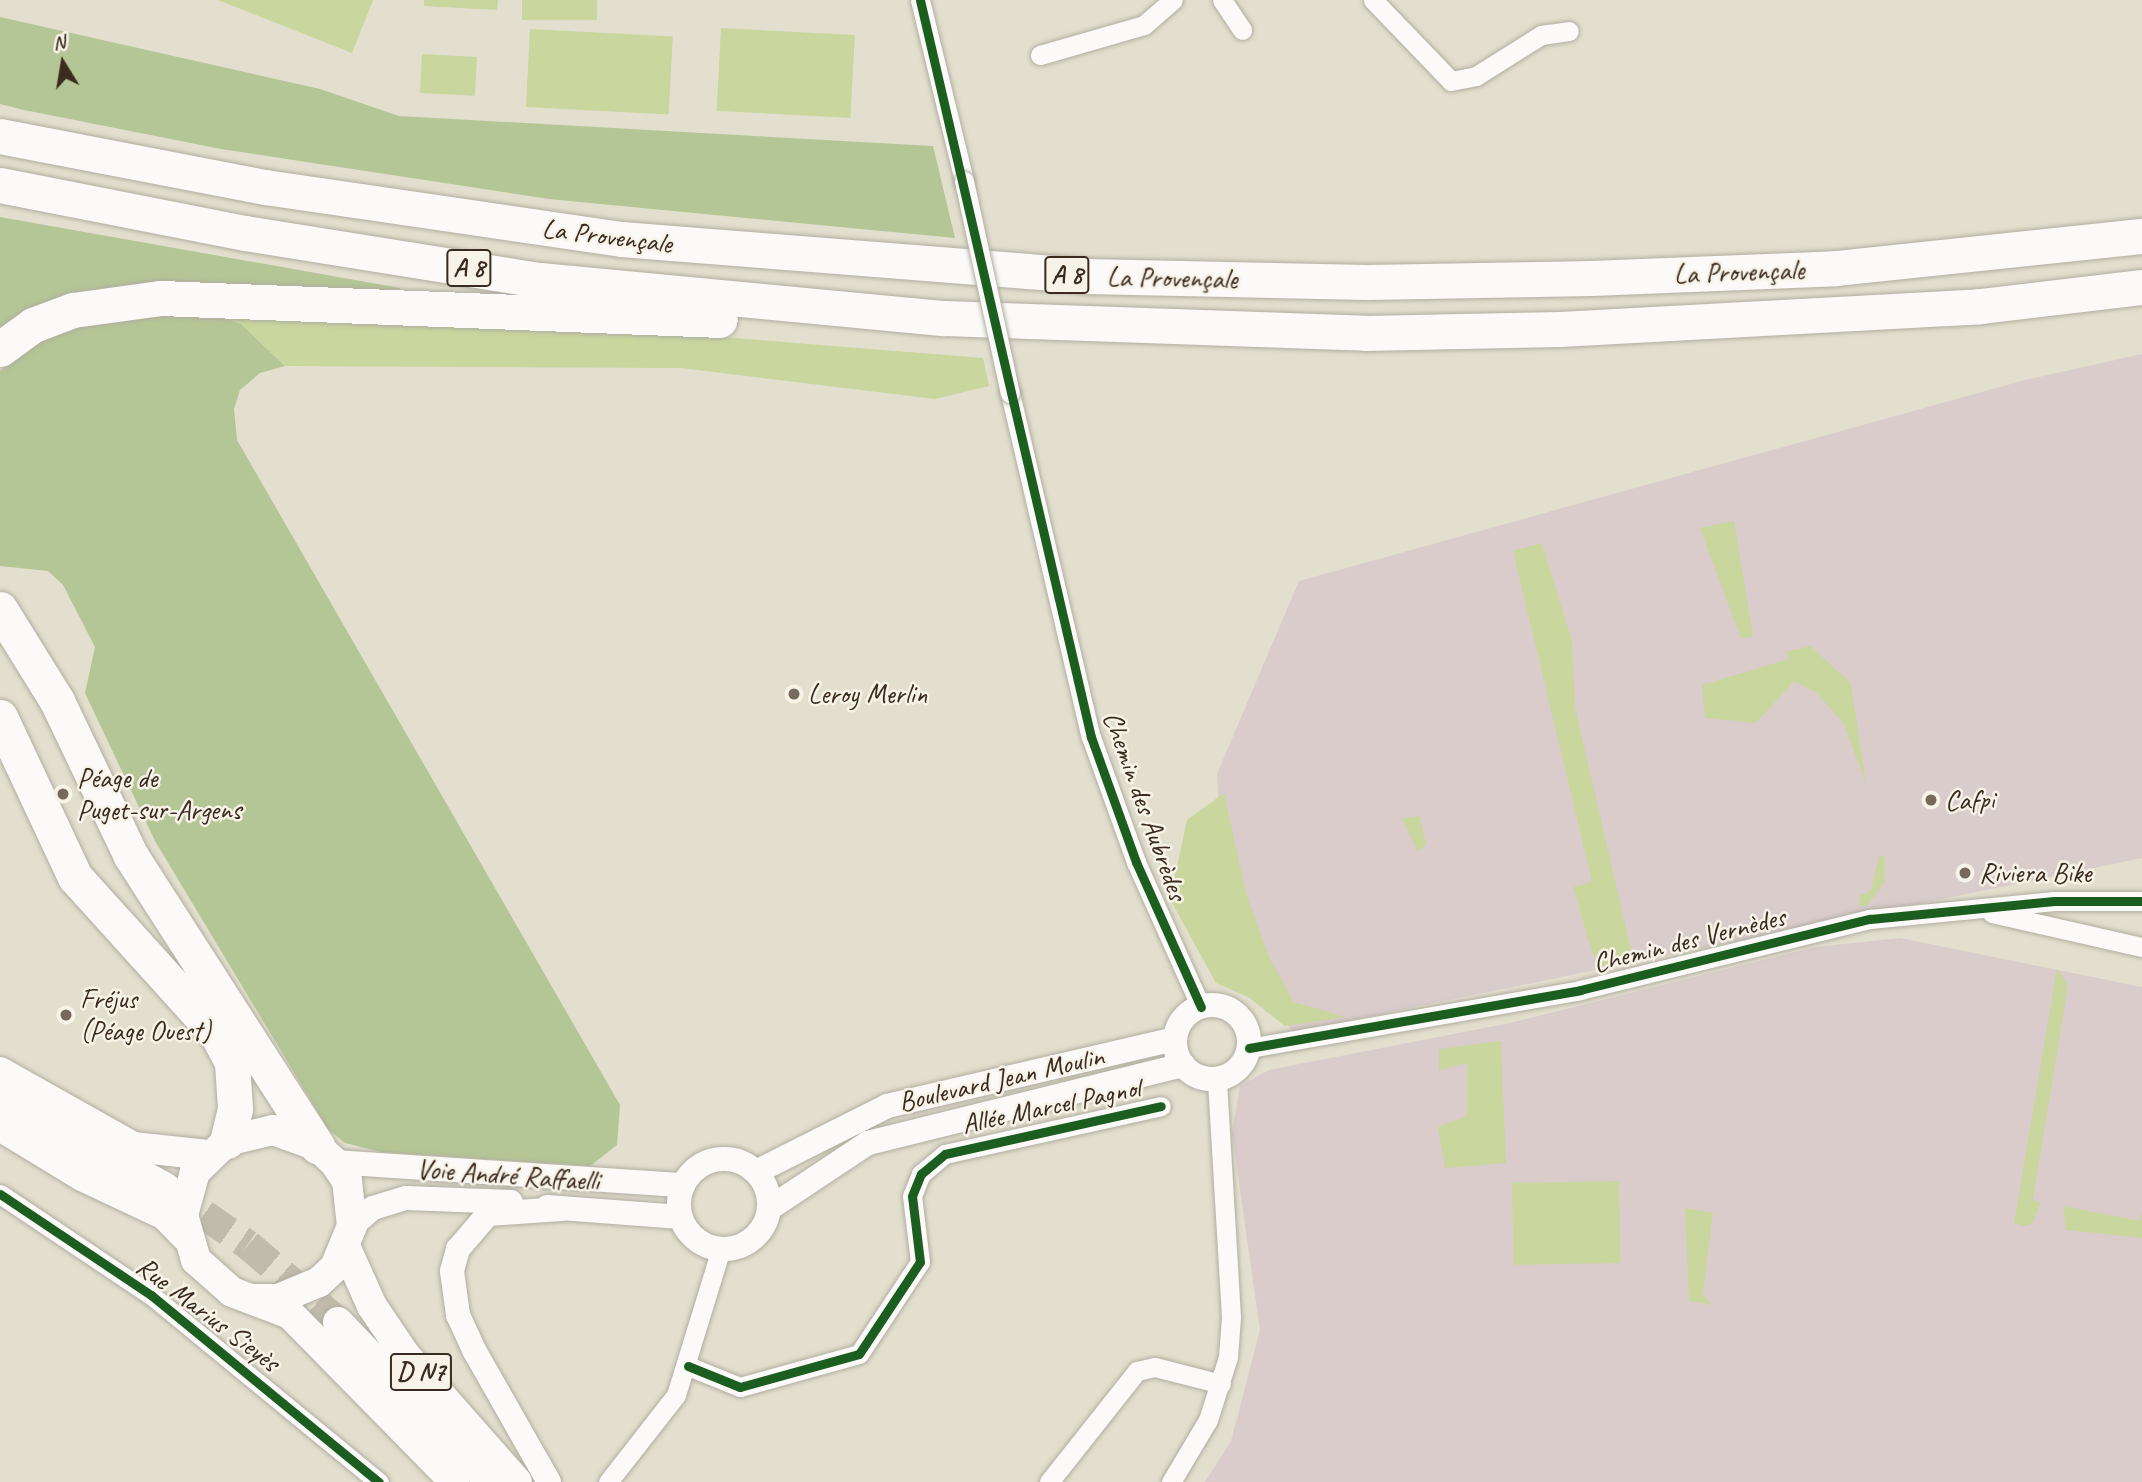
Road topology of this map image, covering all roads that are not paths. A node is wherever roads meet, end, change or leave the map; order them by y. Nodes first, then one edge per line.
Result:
1 (920, 0) edge
2 (1173, 0) edge
3 (1222, 0) edge
4 (1373, 0) edge
5 (1242, 30) dead end
6 (1569, 31) dead end
7 (1040, 55) dead end
8 (0, 136) edge
9 (0, 185) edge
10 (2142, 236) edge
11 (2142, 287) edge
12 (944, 318) junction
13 (0, 349) edge
14 (0, 609) edge
15 (0, 717) edge
16 (2142, 901) edge
17 (1984, 911) junction
18 (2142, 947) edge
19 (1200, 1006) junction
20 (1175, 1039) junction
21 (1249, 1048) junction
22 (1183, 1065) junction
23 (0, 1072) edge
24 (1217, 1078) junction
25 (0, 1099) edge
26 (1161, 1106) dead end
27 (0, 1126) edge
28 (217, 1148) junction
29 (326, 1154) junction
30 (756, 1172) junction
31 (683, 1185) junction
32 (166, 1188) tunnel mouth
33 (0, 1194) edge
34 (770, 1208) junction
35 (561, 1209) junction
36 (681, 1217) junction
37 (186, 1237) junction
38 (349, 1237) junction
39 (721, 1249) junction
40 (256, 1299) junction
41 (338, 1322) tunnel mouth
42 (688, 1366) junction
43 (1221, 1384) junction
44 (379, 1482) edge
45 (455, 1482) edge
46 (491, 1482) edge
47 (517, 1482) edge
48 (548, 1482) edge
49 (608, 1482) edge
50 (1049, 1482) edge
51 (1171, 1482) edge

1 - 19 street, Chemin des Aubrèdes, bridge
2 - 7 street
3 - 5 street
4 - 6 street
8 - 10 highway, La Provençale / A 8
9 - 12 highway, La Provençale / A 8
11 - 12 highway, La Provençale / A 8
12 - 13 highway
14 - 29 highway
15 - 28 highway
16 - 17 street, Chemin des Vernèdes
17 - 18 street, Chemin des Vernèdes
17 - 21 street, Chemin des Vernèdes
19 - 20 street
19 - 21 street
20 - 22 street
20 - 30 street, Boulevard Jean Moulin
21 - 24 street
22 - 24 street
22 - 34 street, Boulevard Jean Moulin
23 - 28 main road
24 - 43 street
25 - 32 main road
26 - 42 street, Allée Marcel Pagnol
27 - 37 main road
28 - 29 main road
28 - 37 main road
29 - 31 street, Voie André Raffaelli
29 - 38 main road
30 - 31 street
30 - 34 street
31 - 36 street
33 - 44 street, Rue Marius Sieyès
34 - 39 street
35 - 36 street, Voie André Raffaelli
35 - 38 street, Voie André Raffaelli
35 - 48 street
36 - 39 street
37 - 40 main road
38 - 40 main road
38 - 47 main road, D N7
39 - 42 street
40 - 45 main road, D N7
41 - 46 main road
42 - 49 street
43 - 50 street
43 - 51 street

